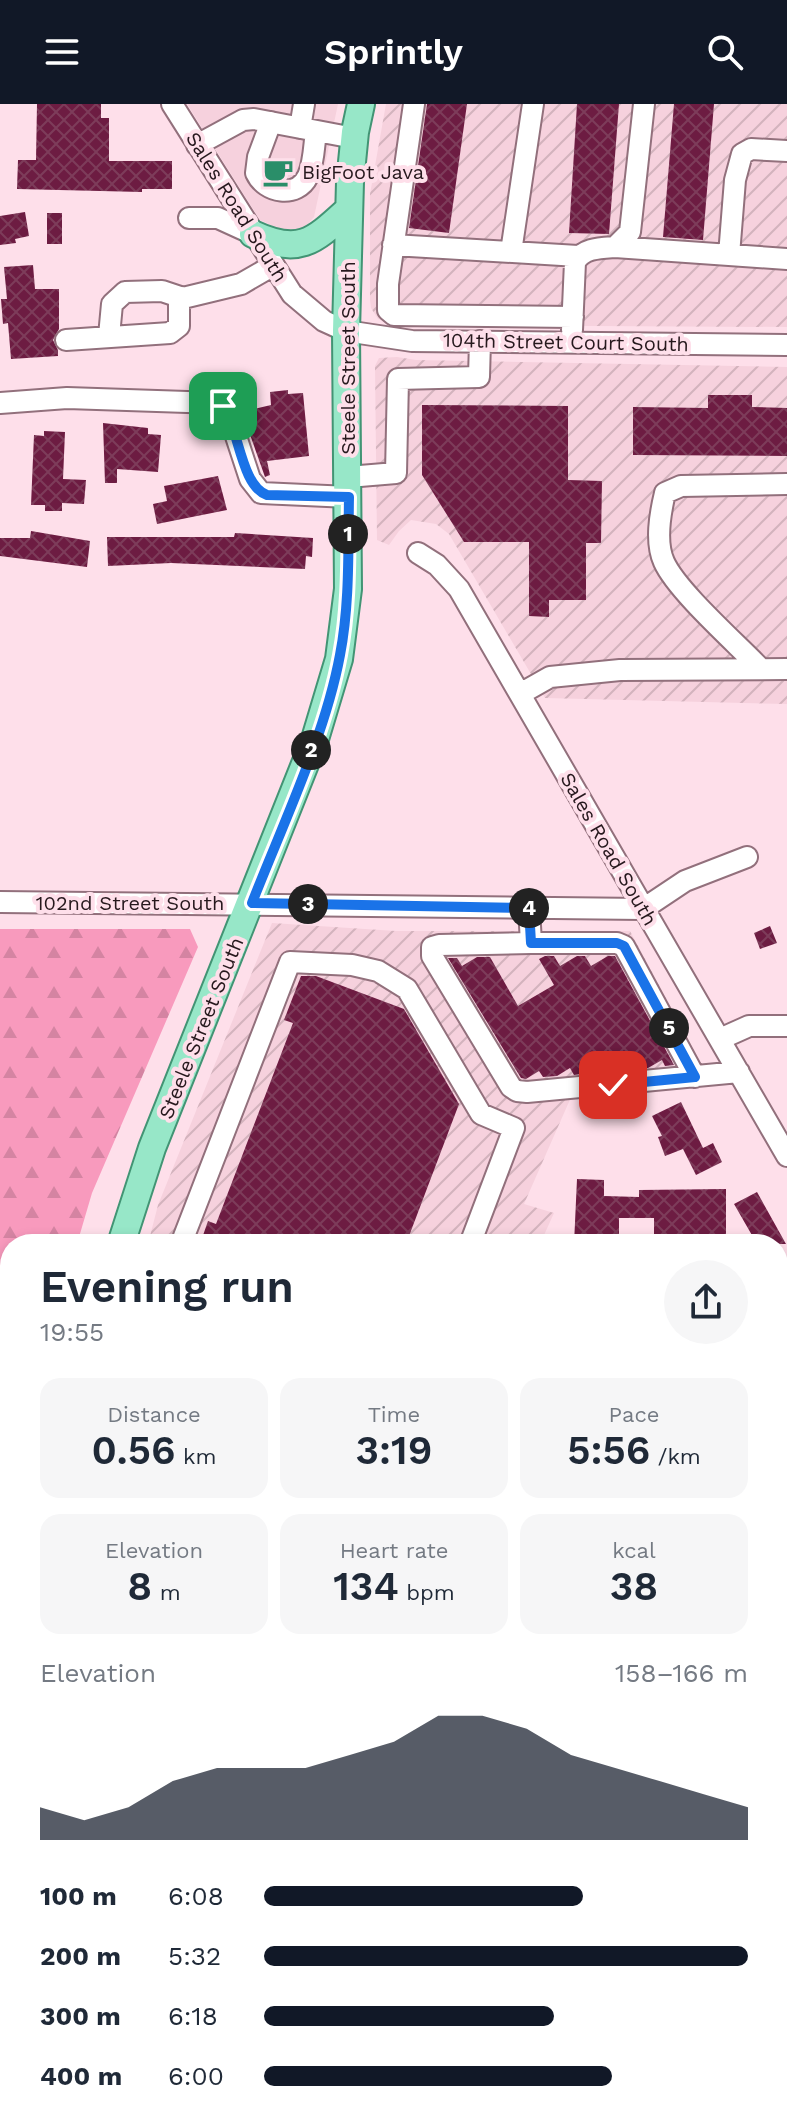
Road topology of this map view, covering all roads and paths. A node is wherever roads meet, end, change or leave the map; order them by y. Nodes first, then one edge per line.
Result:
1 (172, 104) edge
2 (304, 104) edge
3 (361, 104) edge
4 (414, 104) edge
5 (533, 104) edge
6 (644, 104) edge
7 (260, 114) edge
8 (308, 129) junction
9 (354, 138) junction
10 (197, 145) junction
11 (787, 151) edge
12 (349, 209) junction
13 (189, 218) dead end
14 (253, 234) junction
15 (393, 245) junction
16 (615, 247) junction
17 (511, 252) junction
18 (729, 255) junction
19 (578, 256) junction
20 (787, 259) edge
21 (272, 266) junction
22 (183, 298) junction
23 (573, 317) junction
24 (346, 331) junction
25 (109, 336) junction
26 (66, 340) dead end
27 (480, 341) junction
28 (572, 342) junction
29 (787, 345) edge
30 (0, 403) edge
31 (787, 484) edge
32 (348, 487) junction
33 (418, 553) dead end
34 (761, 669) junction
35 (787, 669) edge
36 (520, 694) junction
37 (747, 857) dead end
38 (0, 902) edge
39 (252, 903) junction
40 (529, 908) junction
41 (643, 909) junction
42 (531, 943) junction
43 (787, 1026) edge
44 (720, 1039) junction
45 (739, 1072) junction
46 (695, 1077) junction
47 (785, 1149) edge
48 (124, 1234) edge
49 (185, 1234) edge
50 (474, 1234) edge

1 - 10 street, Sales Road South
2 - 8 street
3 - 9 main road, Steele Street South
4 - 15 street
5 - 17 street
6 - 16 street
7 - 8 street
7 - 8 street
7 - 10 street
8 - 9 street
9 - 12 main road, Steele Street South
10 - 14 street, Sales Road South
11 - 18 street
12 - 14 main road
12 - 24 main road, Steele Street South
13 - 14 street
14 - 21 street, Sales Road South
15 - 17 street
15 - 23 street
16 - 18 street
16 - 19 street
17 - 19 street
18 - 20 street
19 - 23 street
21 - 22 street
21 - 24 street, Sales Road South
22 - 25 street
22 - 25 street
23 - 28 street
24 - 27 street, 104th Street Court South
24 - 32 main road, Steele Street South
25 - 26 street
27 - 28 street, 104th Street Court South
27 - 32 street
28 - 29 street, 104th Street Court South
30 - 32 street
31 - 34 street
32 - 39 main road, Steele Street South
33 - 36 street, Sales Road South
34 - 35 street
34 - 36 street
36 - 41 street, Sales Road South
37 - 41 street
38 - 39 street, 102nd Street South
39 - 40 street, 102nd Street South
39 - 48 main road, Steele Street South
40 - 41 street, 102nd Street South
40 - 42 street
41 - 44 street, Sales Road South
42 - 46 street
42 - 46 street
43 - 44 street
44 - 45 street, Sales Road South
45 - 46 street
45 - 47 street, Sales Road South
49 - 50 street

